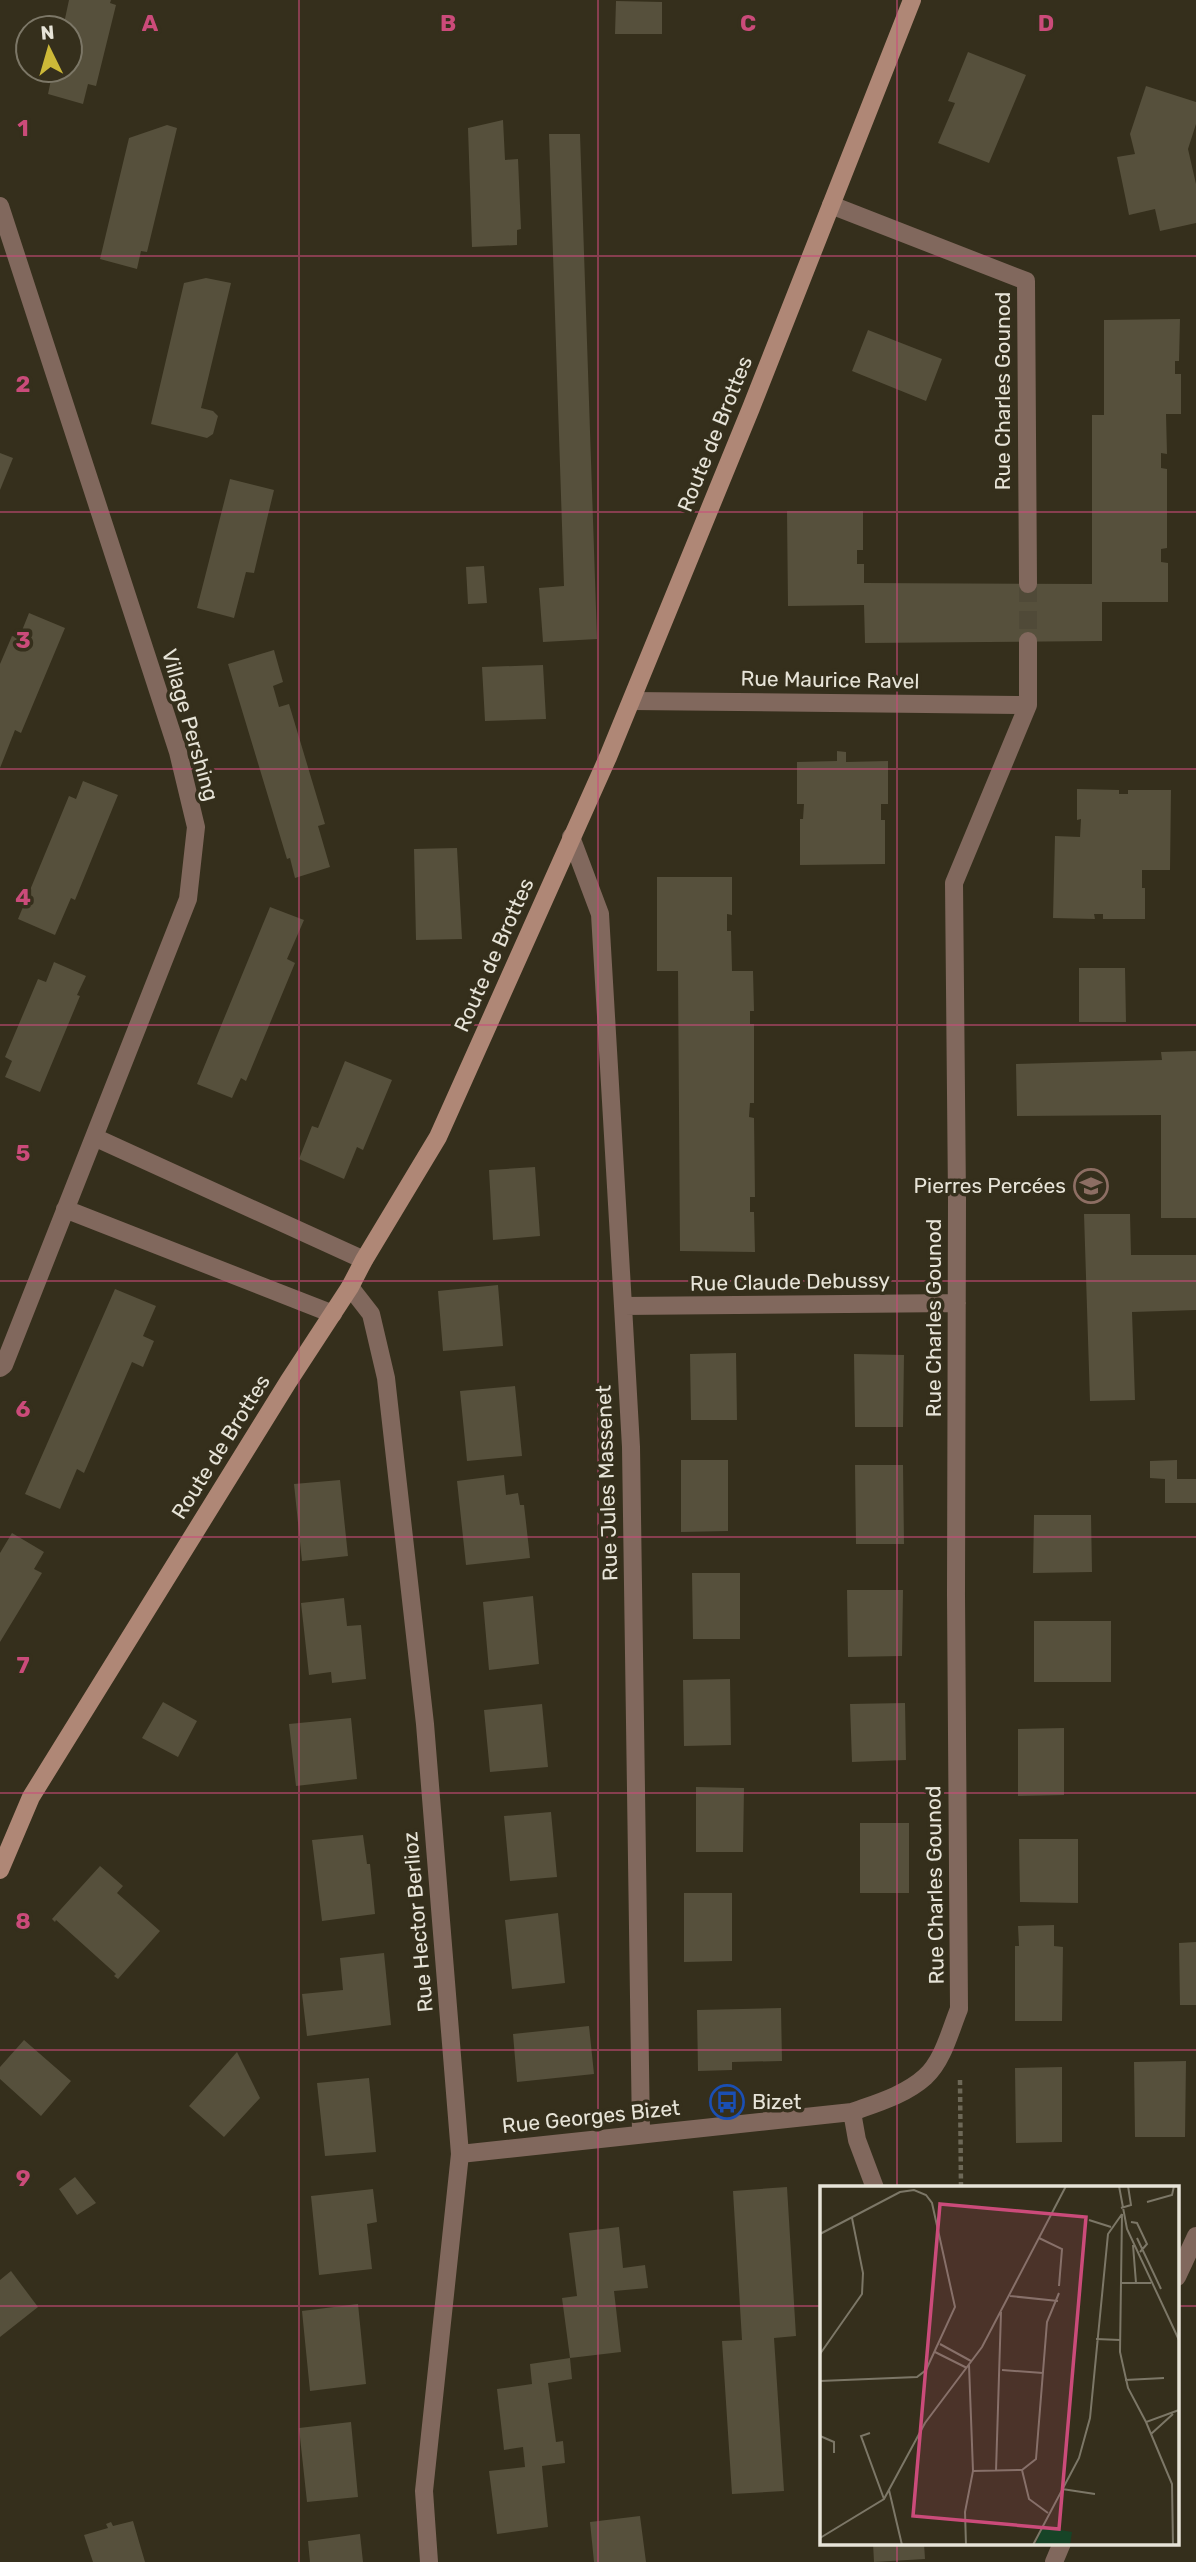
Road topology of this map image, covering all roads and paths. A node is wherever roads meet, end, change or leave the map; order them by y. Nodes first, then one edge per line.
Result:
1 (912, 0) edge
2 (831, 205) junction
3 (0, 206) edge
4 (1028, 584) tunnel mouth
5 (1028, 641) tunnel mouth
6 (632, 701) junction
7 (1028, 705) junction
8 (571, 837) junction
9 (94, 1137) junction
10 (65, 1209) junction
11 (364, 1260) junction
12 (350, 1287) junction
13 (957, 1303) junction
14 (623, 1306) junction
15 (333, 1314) junction
16 (0, 1368) edge
17 (0, 1870) edge
18 (959, 2009) joint
19 (960, 2078) dead end
20 (852, 2112) junction
21 (641, 2134) junction
22 (460, 2154) junction
23 (874, 2186) edge
24 (961, 2186) edge
25 (1196, 2236) edge
26 (1178, 2275) edge
27 (1062, 2544) edge
28 (429, 2562) edge
29 (1054, 2562) edge

1 - 2 street, Route de Brottes
2 - 4 street, Rue Charles Gounod
2 - 6 street, Route de Brottes
3 - 9 street, Village Pershing
5 - 7 street, Rue Charles Gounod
6 - 7 street, Rue Maurice Ravel
6 - 8 street, Route de Brottes
7 - 13 street, Rue Charles Gounod
8 - 11 street, Route de Brottes
8 - 14 street, Rue Jules Massenet
9 - 10 street, Village Pershing
9 - 11 street
10 - 15 street
10 - 16 street, Village Pershing
11 - 12 street, Route de Brottes
12 - 15 street, Route de Brottes
12 - 22 street, Rue Hector Berlioz
13 - 14 street, Rue Claude Debussy
13 - 18 street, Rue Charles Gounod
14 - 21 street, Rue Jules Massenet
15 - 17 street, Route de Brottes
18 - 20 street, Rue Georges Bizet
19 - 24 path
20 - 21 street, Rue Georges Bizet
20 - 23 street
21 - 22 street, Rue Georges Bizet
22 - 28 street, Rue Hector Berlioz
25 - 26 street
27 - 29 street

